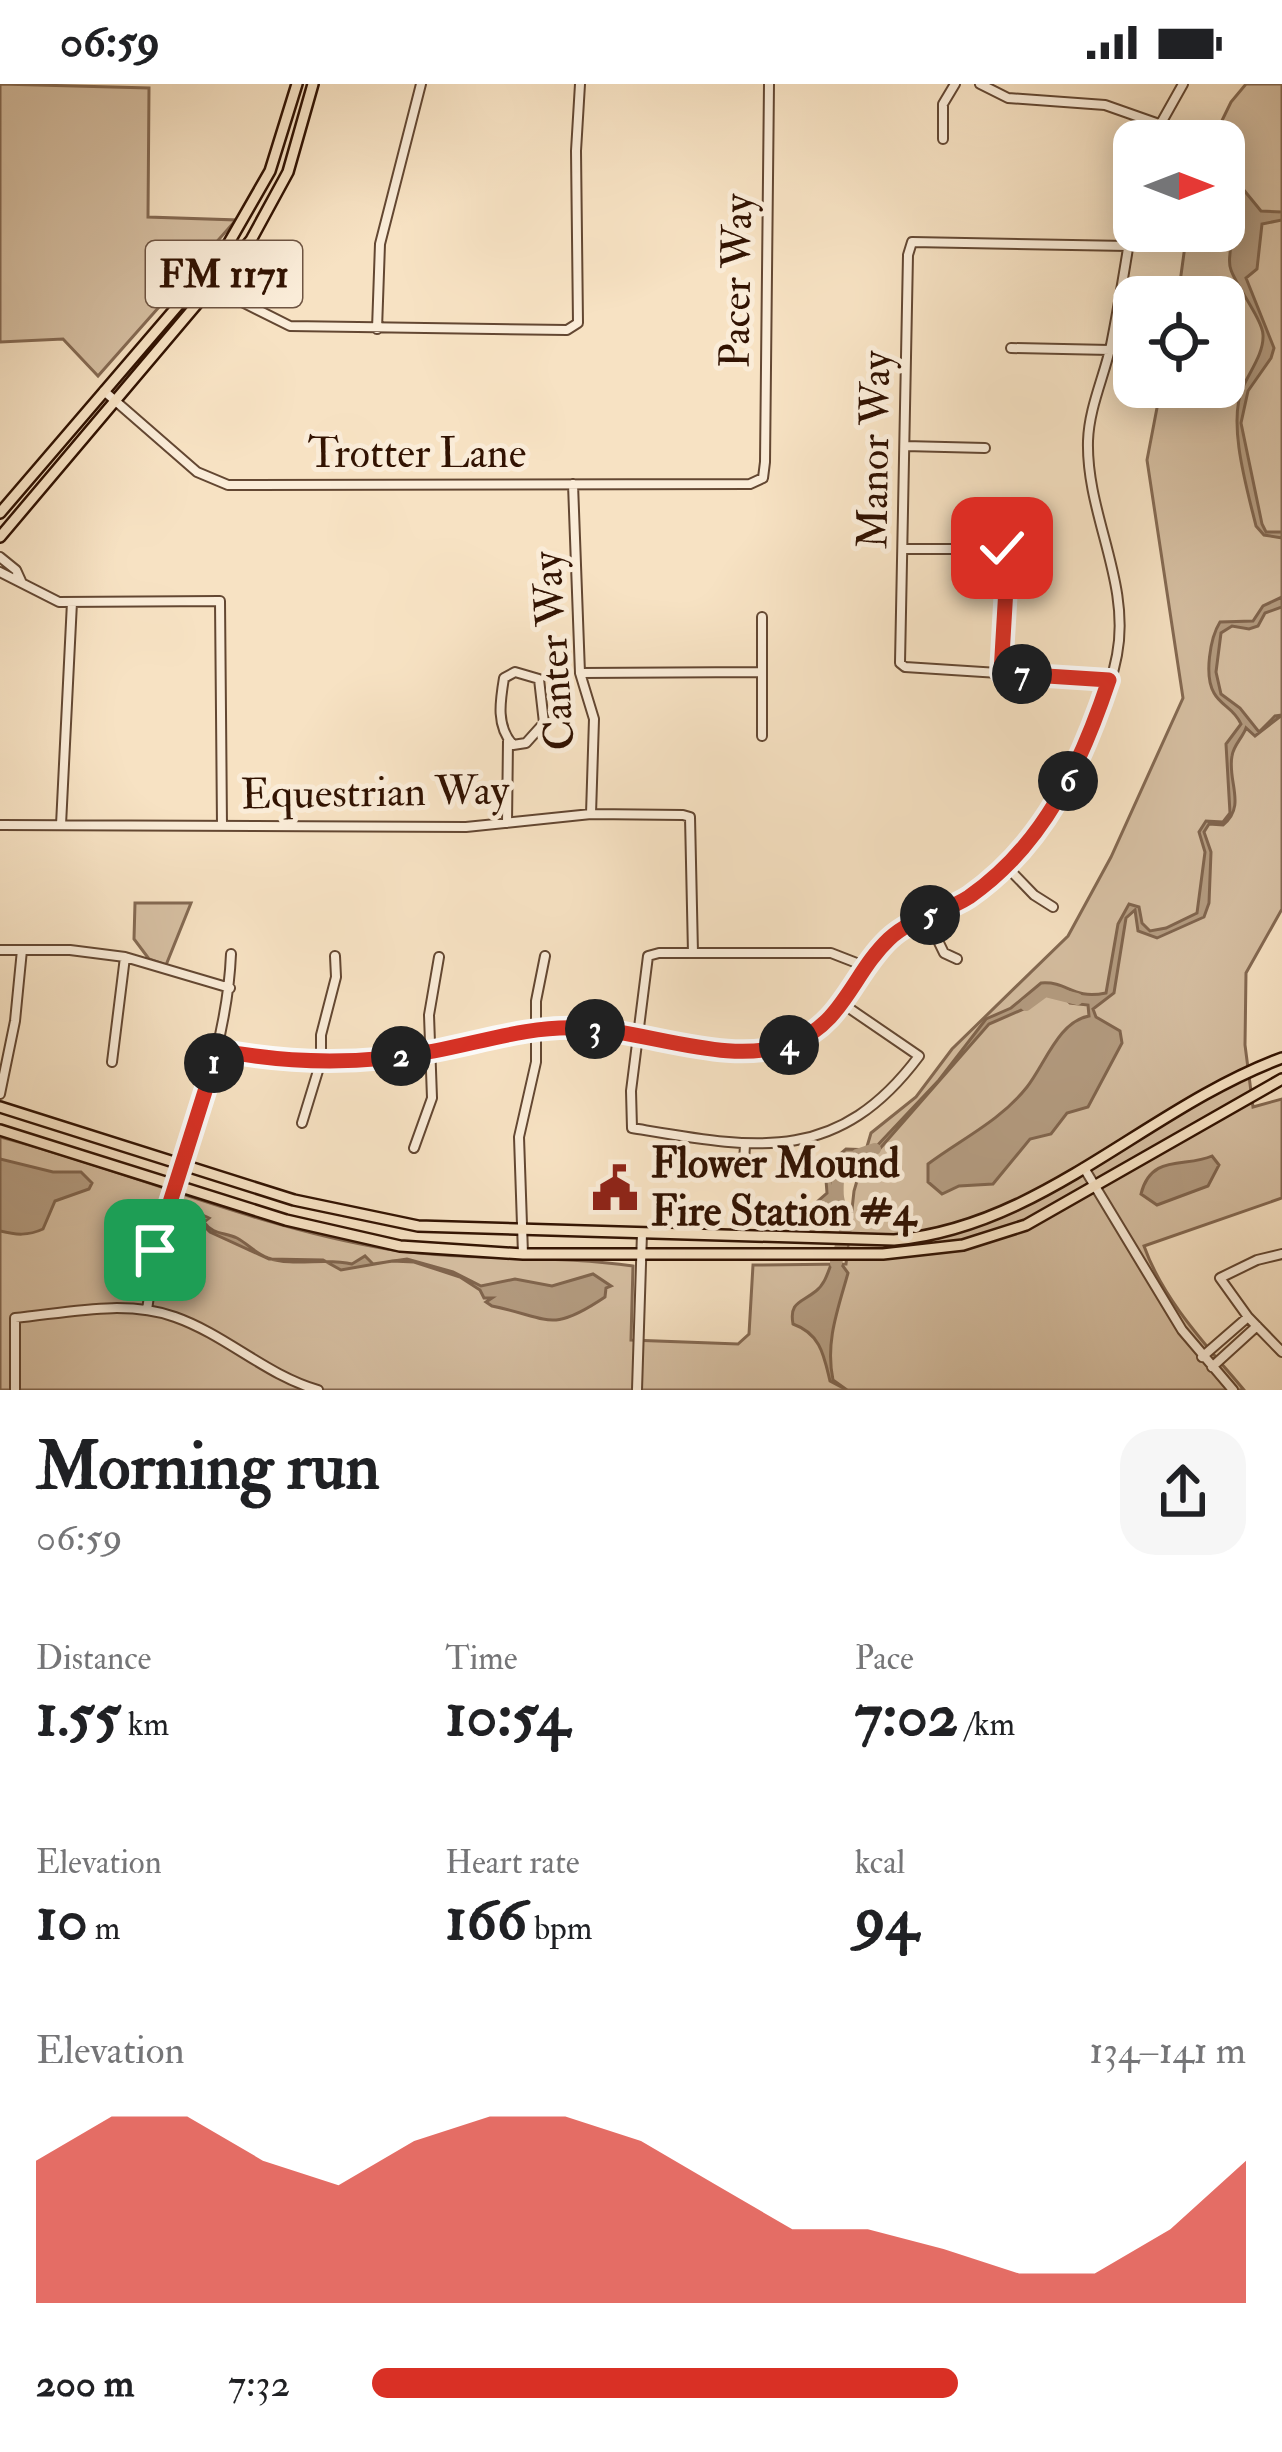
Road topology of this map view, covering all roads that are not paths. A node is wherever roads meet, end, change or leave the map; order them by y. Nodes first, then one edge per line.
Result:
1 (297, 84) edge
2 (313, 84) edge
3 (421, 84) edge
4 (580, 84) edge
5 (769, 84) edge
6 (955, 84) edge
7 (980, 84) edge
8 (1183, 84) edge
9 (1148, 120) edge
10 (1161, 120) edge
11 (943, 140) dead end
12 (1113, 246) edge
13 (1127, 252) edge
14 (216, 284) junction
15 (377, 329) junction
16 (1011, 348) dead end
17 (1110, 350) junction
18 (104, 392) junction
19 (116, 402) junction
20 (905, 446) junction
21 (985, 448) dead end
22 (763, 478) joint
23 (573, 484) junction
24 (0, 513) edge
25 (0, 537) edge
26 (903, 548) junction
27 (0, 556) edge
28 (0, 572) edge
29 (22, 582) junction
30 (72, 602) junction
31 (762, 617) dead end
32 (761, 672) junction
33 (580, 673) junction
34 (1001, 673) junction
35 (1109, 680) junction
36 (762, 736) dead end
37 (508, 741) junction
38 (591, 814) junction
39 (507, 823) junction
40 (0, 825) edge
41 (61, 825) junction
42 (222, 825) junction
43 (1006, 866) junction
44 (1053, 907) dead end
45 (926, 916) junction
46 (0, 950) edge
47 (22, 950) junction
48 (693, 953) junction
49 (231, 954) dead end
50 (335, 956) dead end
51 (545, 956) dead end
52 (125, 957) junction
53 (439, 957) dead end
54 (957, 959) dead end
55 (866, 967) junction
56 (230, 988) junction
57 (843, 1004) junction
58 (536, 1030) junction
59 (640, 1035) junction
60 (218, 1050) junction
61 (432, 1052) junction
62 (1282, 1058) edge
63 (321, 1061) junction
64 (112, 1062) dead end
65 (1282, 1079) edge
66 (0, 1094) edge
67 (0, 1107) edge
68 (302, 1123) dead end
69 (0, 1130) edge
70 (745, 1145) junction
71 (414, 1148) dead end
72 (744, 1162) dead end
73 (181, 1165) junction
74 (1084, 1168) junction
75 (175, 1186) junction
76 (1096, 1187) junction
77 (524, 1232) junction
78 (585, 1232) junction
79 (642, 1233) junction
80 (523, 1254) junction
81 (1282, 1254) edge
82 (586, 1255) junction
83 (642, 1256) junction
84 (147, 1310) junction
85 (1248, 1317) junction
86 (1257, 1326) junction
87 (1282, 1352) edge
88 (1202, 1357) junction
89 (1212, 1367) junction
90 (15, 1390) edge
91 (318, 1390) edge
92 (637, 1390) edge
93 (1234, 1390) edge

1 - 18 main road, FM 1171
2 - 14 main road, FM 1171
3 - 15 street
4 - 15 street
5 - 22 street, Pacer Way
6 - 11 street
7 - 9 street
8 - 10 street
12 - 20 street, Manor Way
13 - 17 street
14 - 15 street
14 - 19 main road, FM 1171
16 - 17 street
17 - 35 street
18 - 19 street, Trotter Lane
18 - 24 main road, FM 1171
19 - 23 street, Trotter Lane
19 - 25 main road, FM 1171
20 - 21 street
20 - 26 street, Manor Way
22 - 23 street, Trotter Lane
23 - 33 street, Canter Way
26 - 34 street, Manor Way
26 - 34 street
27 - 29 street
28 - 29 street
29 - 30 street
30 - 41 street
30 - 42 street
31 - 32 street
32 - 33 street
32 - 36 street
33 - 38 street, Canter Way
34 - 35 street
35 - 43 street
37 - 37 street
37 - 39 street
38 - 39 street, Equestrian Way
38 - 48 street, Equestrian Way
39 - 42 street, Equestrian Way
40 - 41 street, Equestrian Way
41 - 42 street, Equestrian Way
43 - 44 street
43 - 45 street
45 - 54 street
45 - 55 street
46 - 47 street
47 - 52 street
47 - 66 street
48 - 55 street
48 - 59 street
49 - 56 street
50 - 63 street
51 - 58 street
52 - 56 street
52 - 64 street
53 - 61 street
55 - 57 street
56 - 60 street
57 - 59 street
57 - 70 street
58 - 59 street
58 - 61 street
58 - 77 street
59 - 70 street
60 - 63 street
60 - 73 street
61 - 63 street
61 - 71 street
62 - 74 main road
63 - 68 street
65 - 76 main road
67 - 73 main road
69 - 75 main road
70 - 72 street
73 - 75 street
73 - 77 main road
74 - 76 street
74 - 79 main road
75 - 80 main road
75 - 84 street
76 - 83 main road
76 - 88 street
77 - 78 main road
77 - 80 street
78 - 79 main road
78 - 82 main road
79 - 83 street
80 - 82 main road
81 - 85 street
82 - 83 main road
83 - 92 street
84 - 90 street
84 - 91 street
85 - 86 street
85 - 88 street
86 - 87 street
86 - 89 street
88 - 89 street
89 - 93 street

